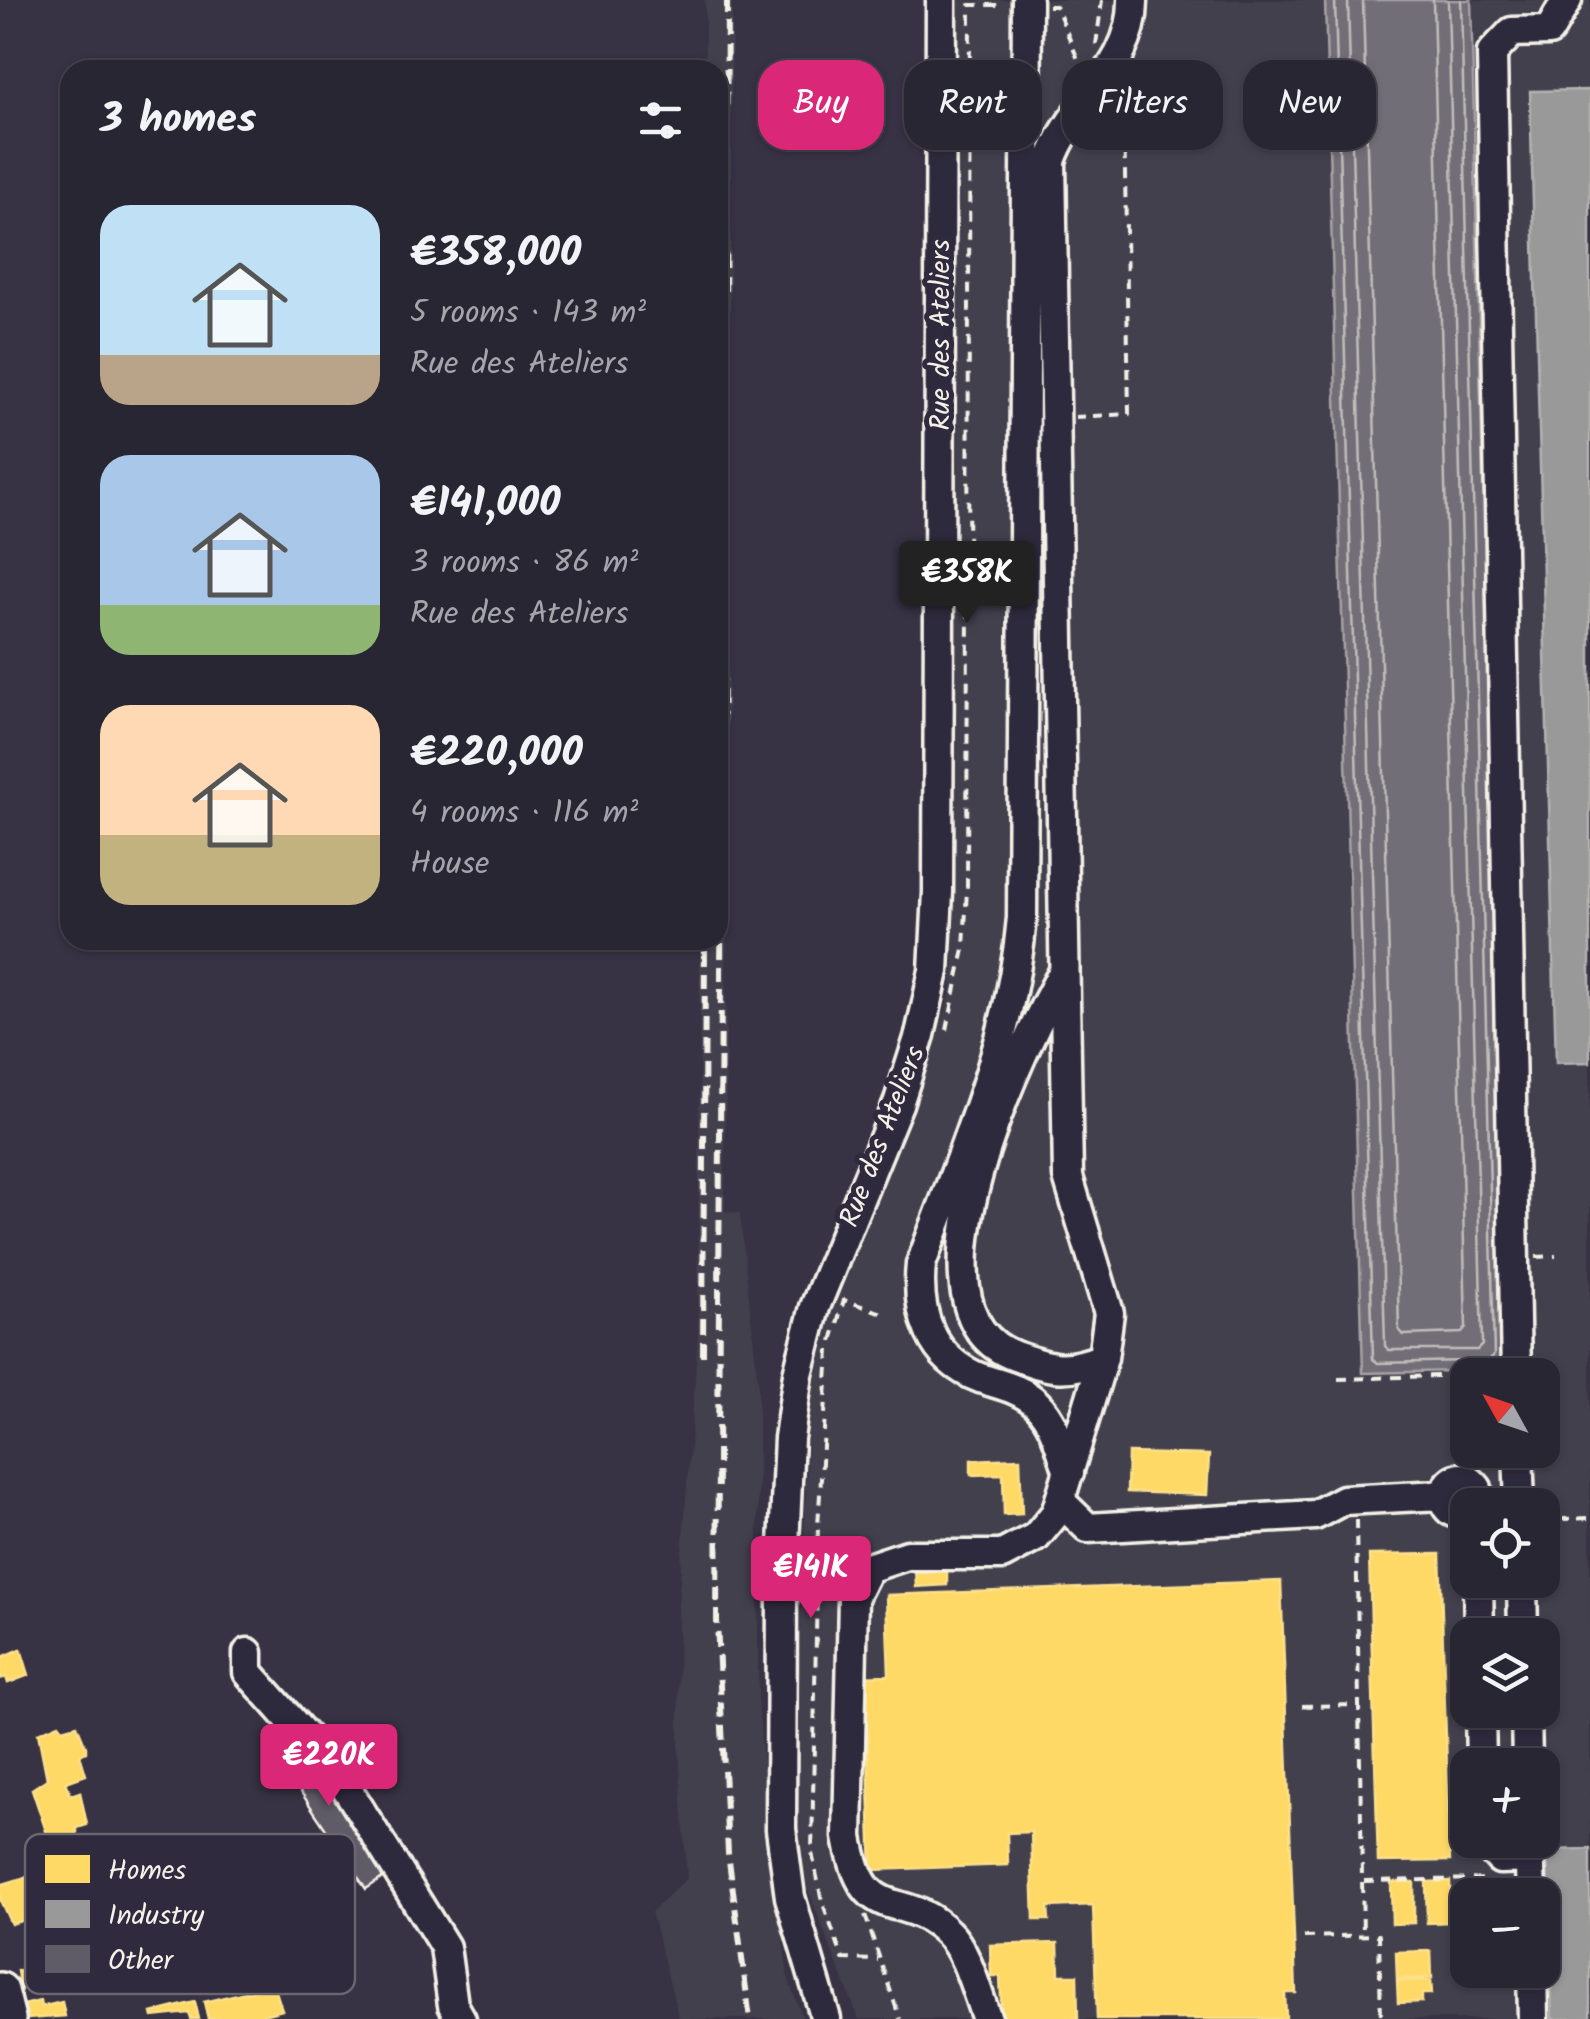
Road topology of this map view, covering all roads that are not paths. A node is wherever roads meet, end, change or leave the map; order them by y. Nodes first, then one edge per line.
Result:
1 (940, 0) edge
2 (1027, 0) edge
3 (1132, 0) edge
4 (1567, 0) edge
5 (1063, 972) junction
6 (1103, 1358) junction
7 (1516, 1358) edge
8 (1069, 1473) junction
9 (1477, 1488) edge
10 (1442, 1495) junction
11 (1060, 1501) junction
12 (1450, 1511) edge
13 (248, 1653) dead end
14 (1537, 1988) edge
15 (0, 1991) edge
16 (7, 2019) edge
17 (461, 2019) edge
18 (826, 2019) edge
19 (987, 2019) edge
20 (1533, 2019) edge

1 - 18 street, Rue des Ateliers
2 - 8 street
3 - 5 street
4 - 7 street
5 - 6 street
5 - 6 street
6 - 8 street
8 - 11 street
9 - 10 street
10 - 11 street
10 - 12 street
11 - 19 street
13 - 17 street
14 - 20 street
15 - 16 main road

